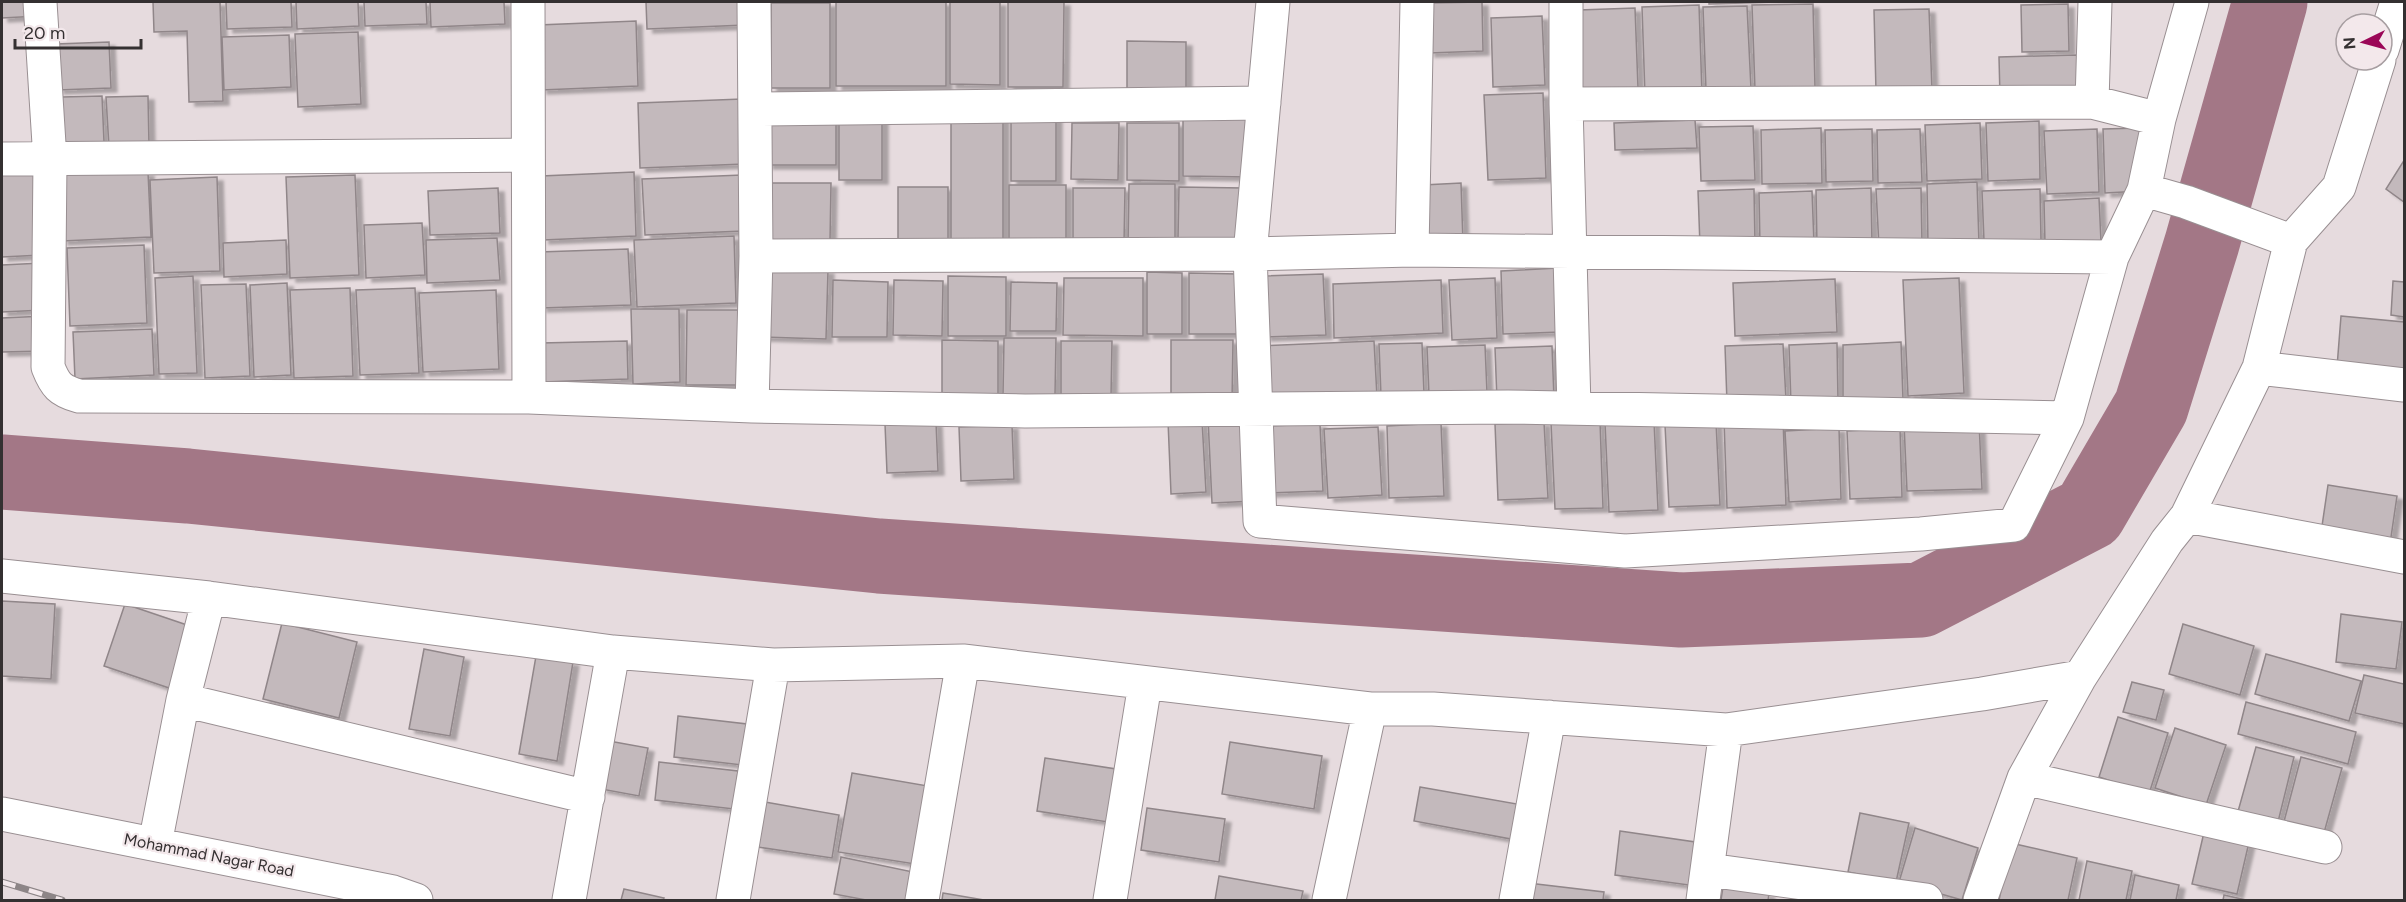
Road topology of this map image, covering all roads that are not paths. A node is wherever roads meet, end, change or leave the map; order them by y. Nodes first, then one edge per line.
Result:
1 (40, 2) edge
2 (528, 2) edge
3 (754, 2) edge
4 (1273, 2) edge
5 (1417, 2) edge
6 (1566, 2) edge
7 (2095, 2) edge
8 (2192, 2) edge
9 (2375, 72) edge
10 (2092, 102) junction
11 (1264, 103) junction
12 (1566, 104) junction
13 (755, 110) junction
14 (2159, 119) junction
15 (528, 155) junction
16 (2, 159) edge
17 (50, 160) junction
18 (2144, 190) junction
19 (2277, 237) junction
20 (1412, 250) junction
21 (1571, 253) junction
22 (1250, 254) junction
23 (756, 256) junction
24 (2112, 257) junction
25 (2259, 368) junction
26 (2404, 386) edge
27 (529, 397) junction
28 (752, 406) junction
29 (1574, 408) junction
30 (1256, 409) junction
31 (2067, 418) junction
32 (2187, 516) junction
33 (2404, 557) edge
34 (2, 576) edge
35 (209, 598) junction
36 (613, 652) junction
37 (963, 662) junction
38 (773, 665) junction
39 (2080, 677) junction
40 (1145, 684) junction
41 (183, 700) junction
42 (1370, 709) junction
43 (1549, 717) junction
44 (1726, 730) junction
45 (2024, 778) junction
46 (588, 797) junction
47 (2, 814) edge
48 (155, 844) junction
49 (2325, 847) dead end
50 (1706, 885) edge
51 (416, 900) edge
52 (569, 900) edge
53 (732, 900) edge
54 (921, 900) edge
55 (1110, 900) edge
56 (1329, 900) edge
57 (1516, 900) edge
58 (1926, 900) edge
59 (1980, 900) edge

1 - 17 street
2 - 15 street
3 - 13 street
4 - 11 street
5 - 20 street
6 - 12 street
7 - 10 street
8 - 14 street
9 - 19 street
10 - 12 street
10 - 14 street
11 - 13 street
11 - 22 street
12 - 21 street
13 - 23 street
14 - 18 street
15 - 17 street
15 - 27 street
16 - 17 street
17 - 27 street
18 - 19 street
18 - 24 street
19 - 25 street
20 - 21 street
20 - 22 street
21 - 24 street
21 - 29 street
22 - 23 street
22 - 30 street
23 - 28 street
24 - 31 street
25 - 26 street
25 - 32 street
27 - 28 street
28 - 30 street
29 - 30 street
29 - 31 street
30 - 31 street
32 - 33 street
32 - 39 street
34 - 35 street
35 - 36 street
35 - 41 street
36 - 38 street
36 - 46 street
37 - 38 street
37 - 40 street
37 - 54 street
38 - 53 street
39 - 44 street
39 - 45 street
40 - 42 street
40 - 55 street
41 - 46 street
41 - 48 street
42 - 43 street
42 - 56 street
43 - 44 street
43 - 57 street
44 - 50 street
45 - 49 street
45 - 59 street
46 - 52 street
47 - 48 street, Mohammad Nagar Road
48 - 51 street, Mohammad Nagar Road
50 - 58 street

